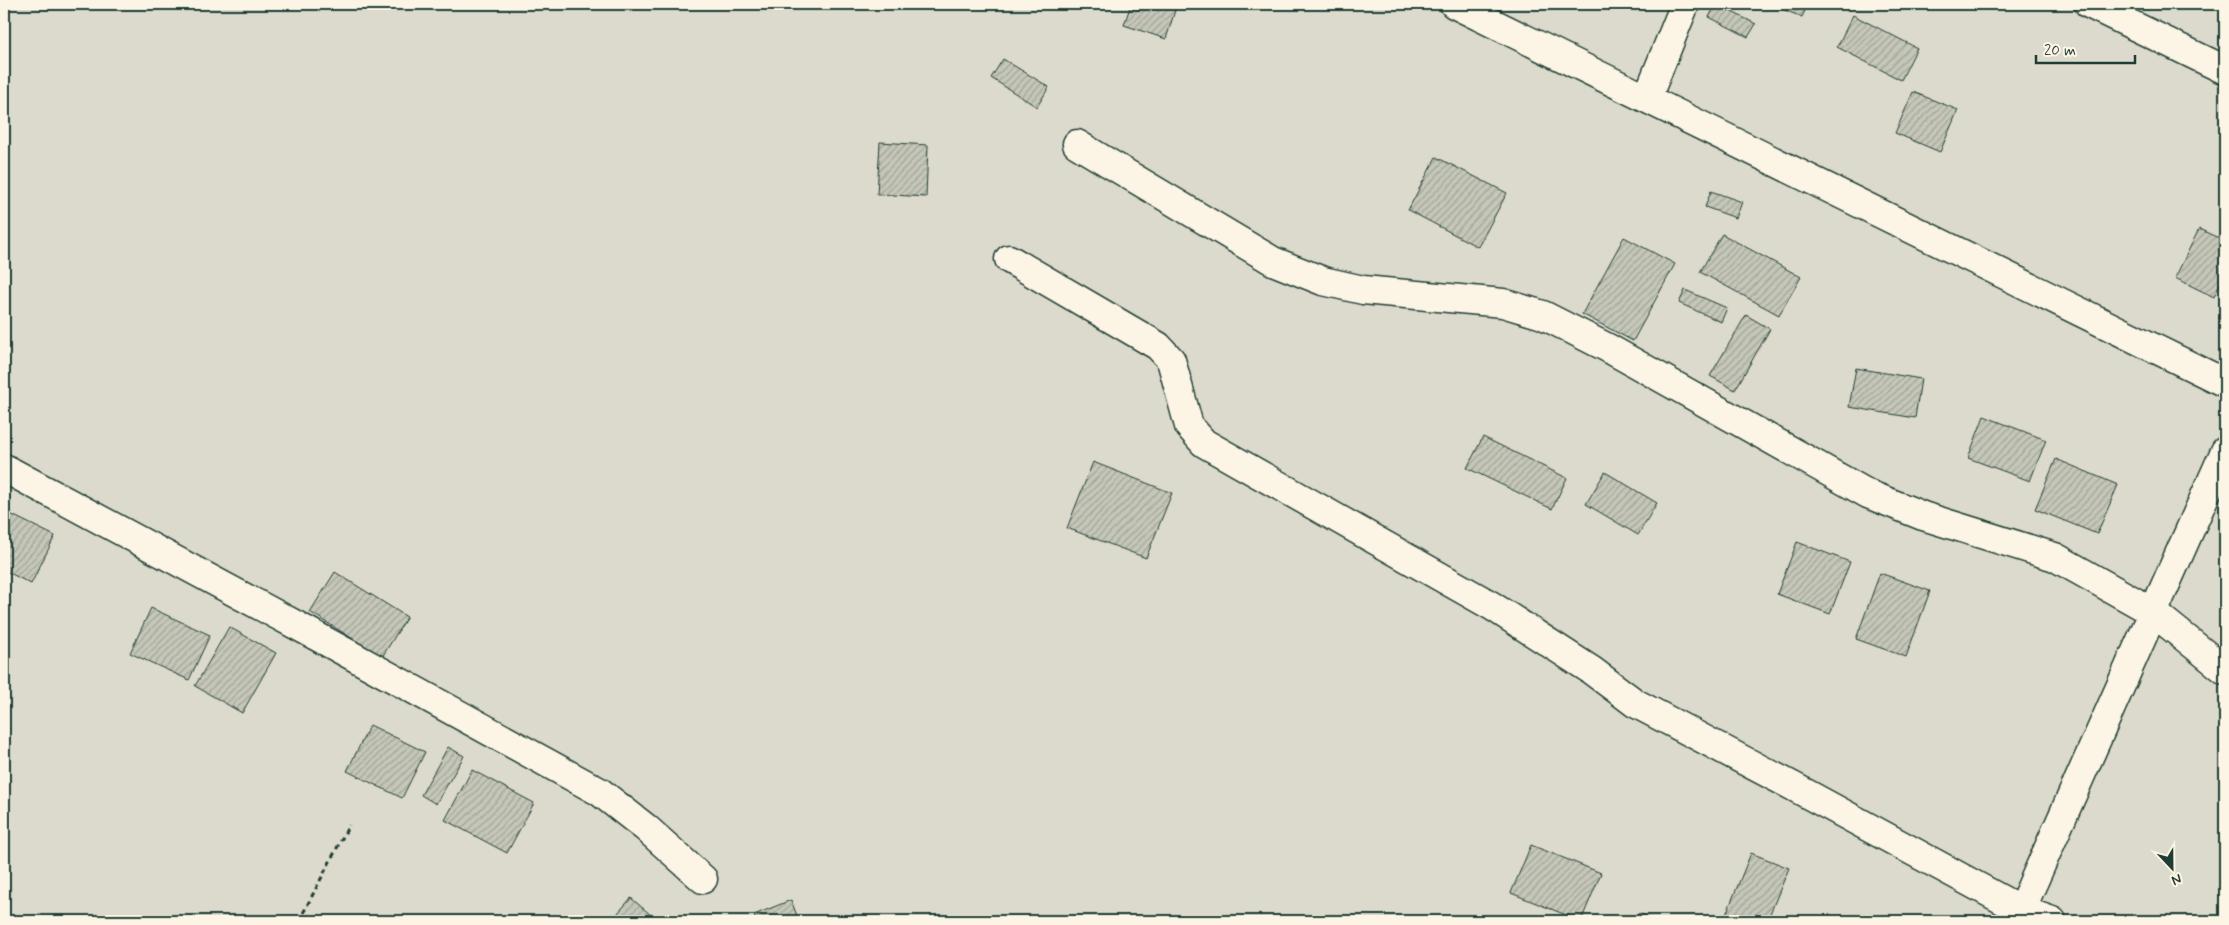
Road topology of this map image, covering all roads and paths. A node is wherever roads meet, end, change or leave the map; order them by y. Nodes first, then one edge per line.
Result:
1 (1454, 4) edge
2 (1685, 4) edge
3 (2089, 4) edge
4 (2225, 70) edge
5 (1647, 98) junction
6 (1077, 144) dead end
7 (1009, 259) dead end
8 (2225, 383) edge
9 (2225, 451) edge
10 (4, 468) edge
11 (2153, 612) junction
12 (2225, 670) edge
13 (349, 825) dead end
14 (703, 879) dead end
15 (2018, 916) edge
16 (299, 921) edge
17 (2052, 921) edge

1 - 5 street
2 - 5 street
3 - 4 street
5 - 8 street
6 - 11 street
7 - 15 street
9 - 11 street
10 - 14 street
11 - 12 street
11 - 15 street
13 - 16 path
15 - 17 street

